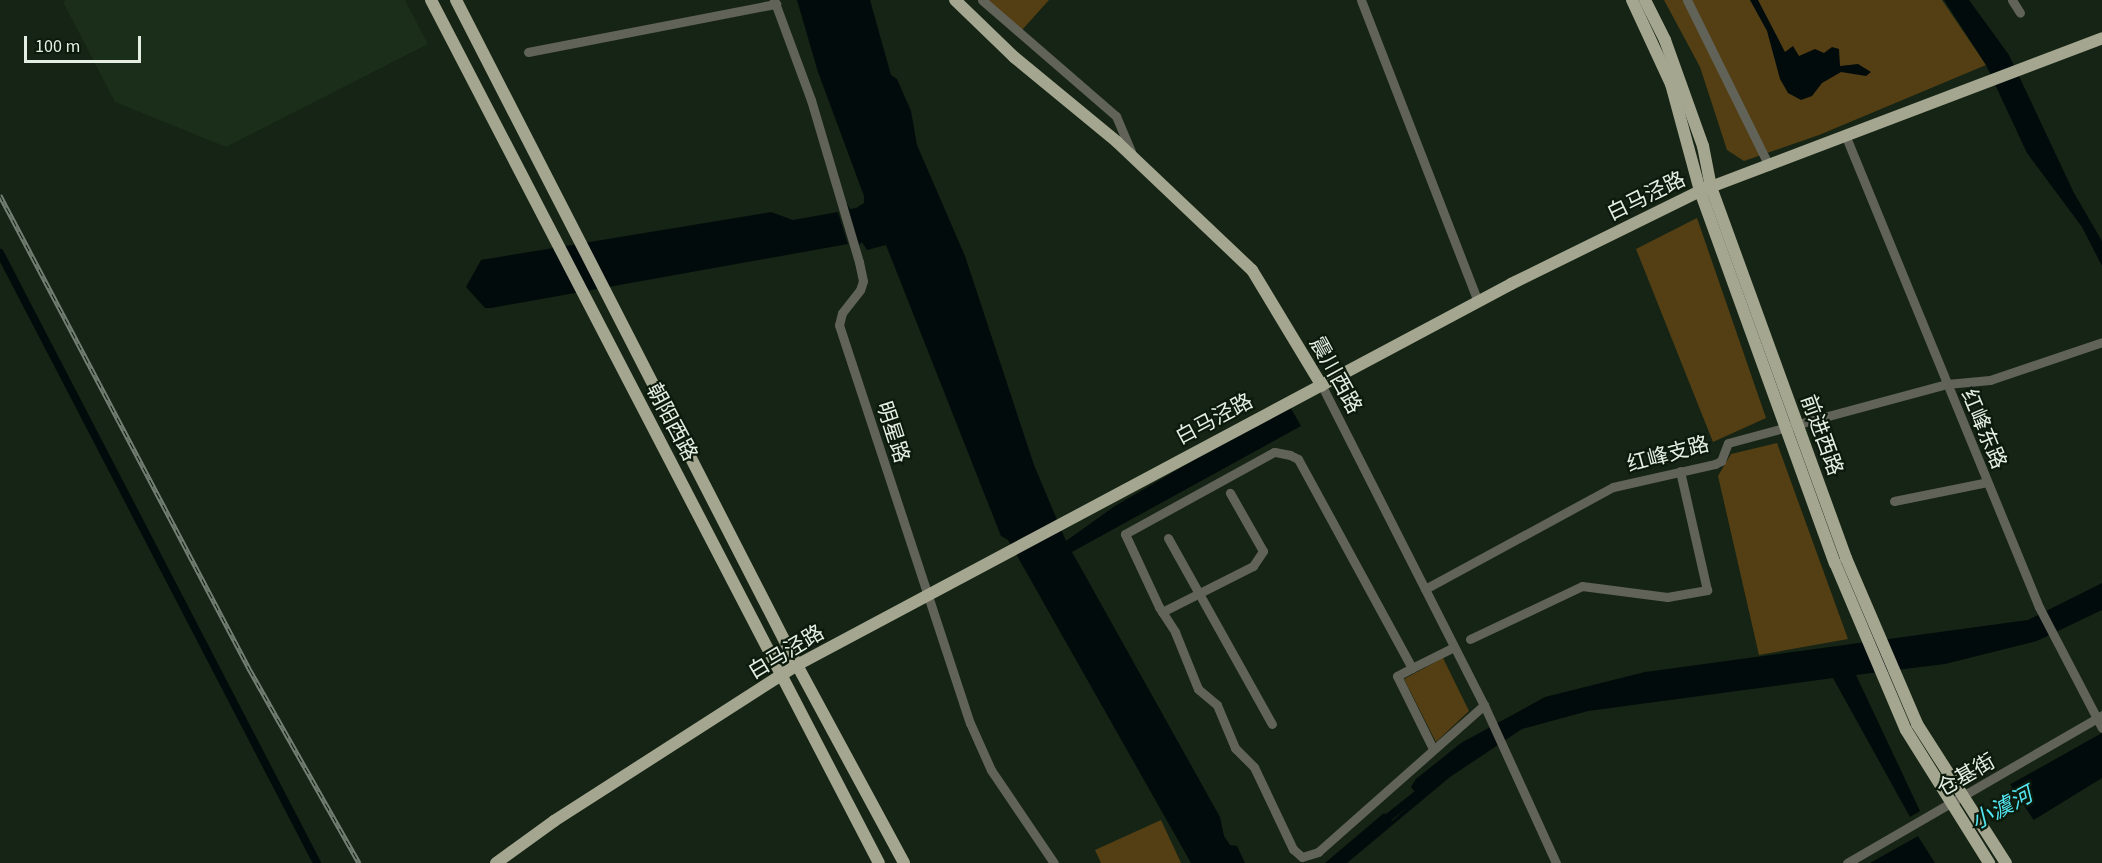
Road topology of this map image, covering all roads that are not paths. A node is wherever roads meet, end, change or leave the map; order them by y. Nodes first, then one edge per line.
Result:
1 (431, 0) edge
2 (456, 0) edge
3 (955, 0) edge
4 (982, 0) edge
5 (1361, 0) edge
6 (1632, 0) edge
7 (1645, 0) edge
8 (1687, 0) edge
9 (2012, 0) edge
10 (775, 2) edge
11 (2020, 13) dead end
12 (2102, 38) edge
13 (528, 52) dead end
14 (1846, 137) junction
15 (1133, 157) junction
16 (1769, 166) junction
17 (1706, 189) junction
18 (1478, 302) junction
19 (2102, 342) edge
20 (1947, 384) junction
21 (1322, 386) junction
22 (1792, 427) junction
23 (1680, 471) junction
24 (1987, 482) junction
25 (1230, 493) dead end
26 (1894, 501) dead end
27 (1168, 538) dead end
28 (1425, 589) junction
29 (1199, 593) junction
30 (928, 596) junction
31 (1162, 612) junction
32 (1871, 632) junction
33 (1470, 639) dead end
34 (1454, 647) junction
35 (797, 665) junction
36 (1412, 668) junction
37 (783, 675) junction
38 (1484, 705) junction
39 (2100, 722) edge
40 (1272, 724) dead end
41 (1433, 749) junction
42 (1958, 805) junction
43 (496, 863) edge
44 (879, 863) edge
45 (904, 863) edge
46 (1054, 863) edge
47 (1556, 863) edge
48 (1847, 863) edge
49 (1989, 863) edge
50 (2006, 863) edge

1 - 37 main road, 朝阳西路
2 - 35 main road, 朝阳西路
3 - 15 main road, 震川西路
4 - 15 street
5 - 18 street
6 - 17 main road, 前进西路
7 - 17 main road, 前进西路
8 - 16 street
9 - 11 street
10 - 13 street
10 - 30 street, 明星路
12 - 14 main road, 白马泾路
14 - 16 main road, 白马泾路
14 - 20 street, 红峰东路
15 - 21 main road, 震川西路
16 - 17 main road, 白马泾路
17 - 18 main road, 白马泾路
17 - 22 main road, 前进西路
18 - 21 main road, 白马泾路
19 - 20 street, 红峰支路
20 - 22 street, 红峰支路
20 - 24 street, 红峰东路
21 - 28 street, 震川西路
21 - 30 main road, 白马泾路
22 - 23 street, 红峰支路
22 - 32 main road, 前进西路
23 - 28 street, 红峰支路
23 - 33 street
24 - 26 street
24 - 39 street, 红峰东路
25 - 29 street
27 - 29 street
28 - 34 street, 震川西路
29 - 31 street
29 - 40 street
30 - 35 main road, 白马泾路
30 - 46 street, 明星路
31 - 36 street
31 - 41 street
32 - 42 main road, 前进西路
32 - 42 main road, 前进西路
34 - 36 street
34 - 38 street, 震川西路
35 - 37 main road, 白马泾路
35 - 45 main road, 朝阳西路
36 - 41 street
37 - 43 main road, 白马泾路
37 - 44 main road, 朝阳西路
38 - 41 street
38 - 47 street, 震川西路
39 - 42 street, 仓基街
42 - 48 street, 仓基街
42 - 49 main road, 前进西路
42 - 50 main road, 前进西路

